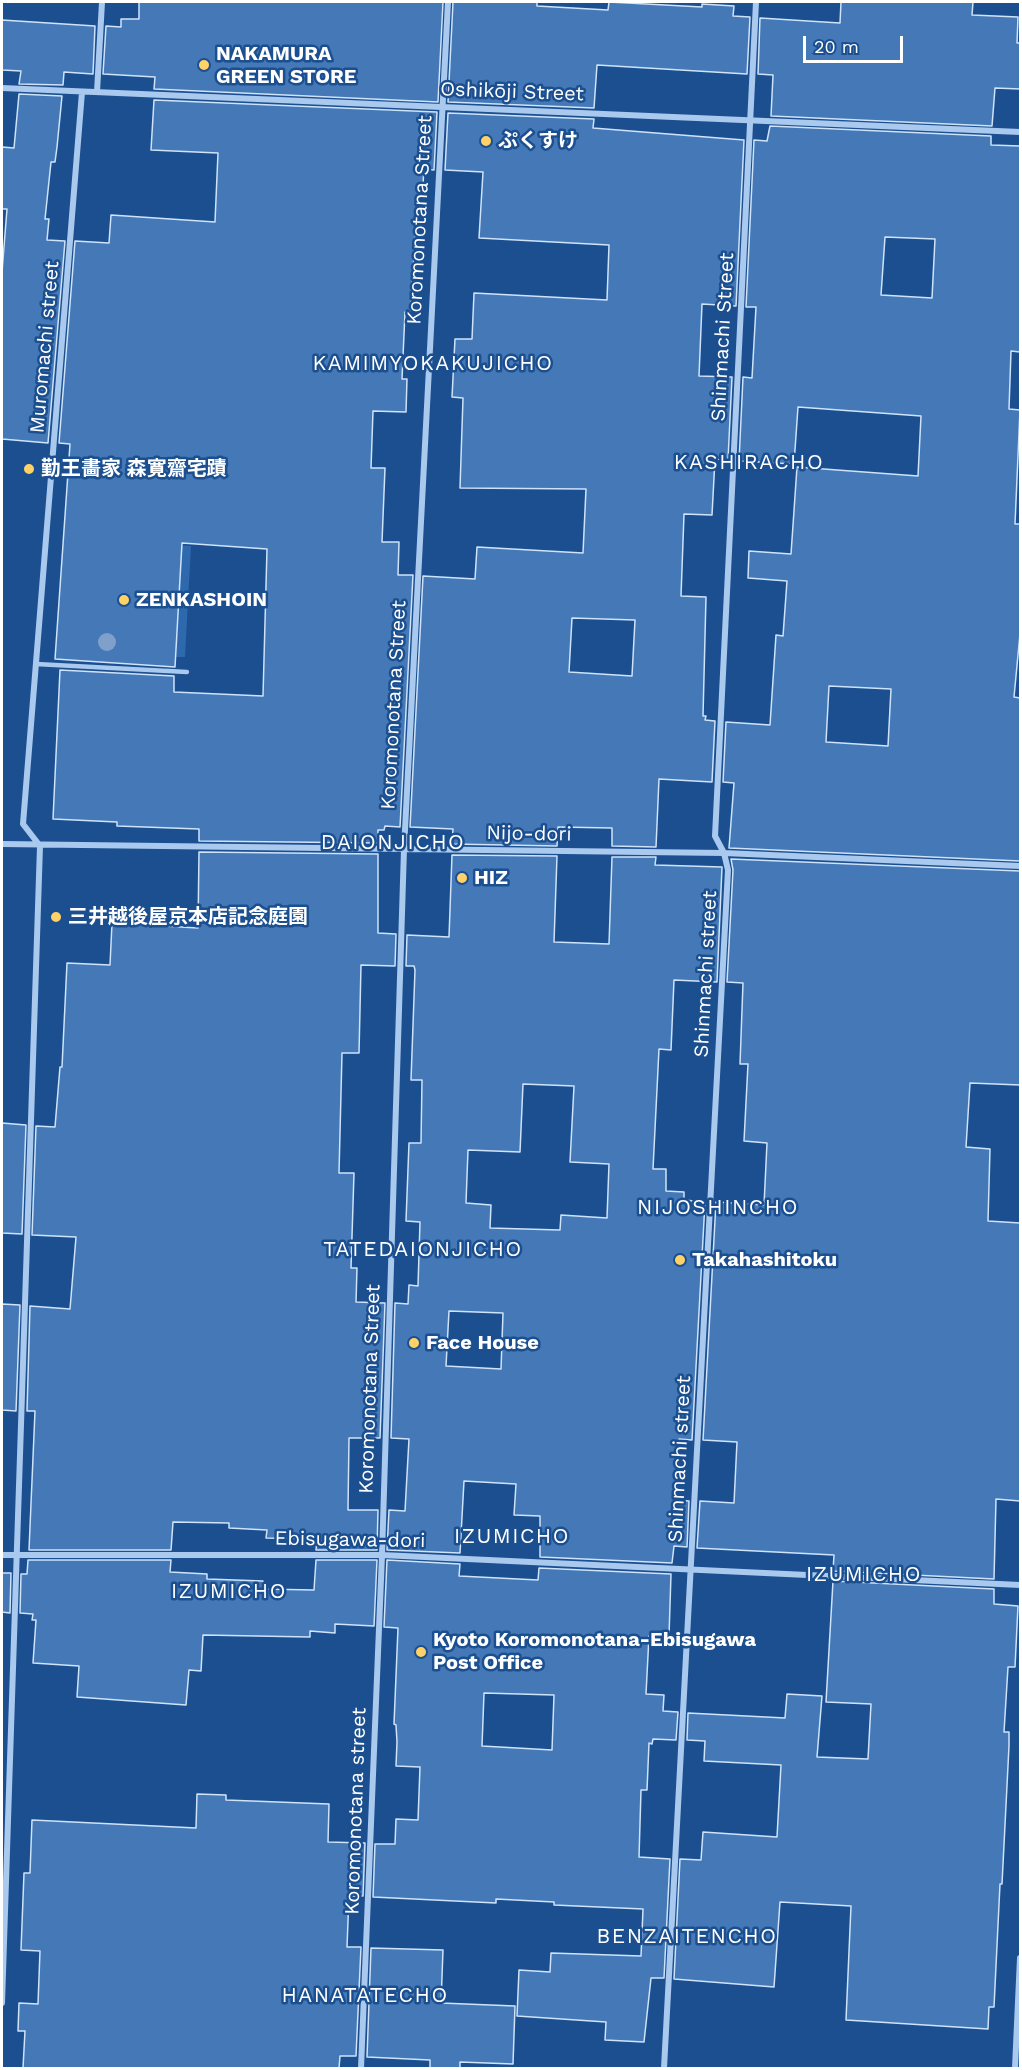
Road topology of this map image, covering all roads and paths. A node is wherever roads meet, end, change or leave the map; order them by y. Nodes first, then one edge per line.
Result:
1 (102, 2) edge
2 (448, 2) edge
3 (756, 2) edge
4 (2, 88) edge
5 (82, 92) junction
6 (97, 92) junction
7 (442, 106) junction
8 (750, 119) junction
9 (1020, 132) edge
10 (36, 664) junction
11 (187, 672) dead end
12 (2, 844) edge
13 (40, 846) junction
14 (404, 849) junction
15 (724, 853) junction
16 (1020, 866) edge
17 (2, 1555) edge
18 (382, 1555) junction
19 (17, 1556) junction
20 (691, 1570) junction
21 (1020, 1585) edge
22 (1020, 1958) edge
23 (2, 2002) edge
24 (361, 2068) edge
25 (664, 2068) edge
26 (1015, 2068) edge

1 - 6 street
2 - 7 street, Koromonotana Street
3 - 8 street, Shinmachi Street
4 - 5 street, Oshikōji Street
5 - 6 street, Oshikōji Street
5 - 10 street, Muromachi street
6 - 7 street, Oshikōji Street
7 - 8 street, Oshikōji Street
7 - 14 street, Koromonotana Street
8 - 9 street, Oshikōji Street
8 - 15 street, Shinmachi Street
10 - 11 lane
10 - 13 street, Muromachi street
12 - 13 street, Nijo-dori
13 - 14 street, Nijo-dori
13 - 19 street
14 - 15 street, Nijo-dori
14 - 18 street, Koromonotana Street
15 - 16 street, Nijo-dori
15 - 20 street, Shinmachi street
17 - 19 street, Ebisugawa-dori
18 - 19 street, Ebisugawa-dori
18 - 20 street, Ebisugawa-dori
18 - 24 street, Koromonotana street
19 - 23 street
20 - 21 street, Ebisugawa-dori
20 - 25 street, Shinmachi street
22 - 26 street

